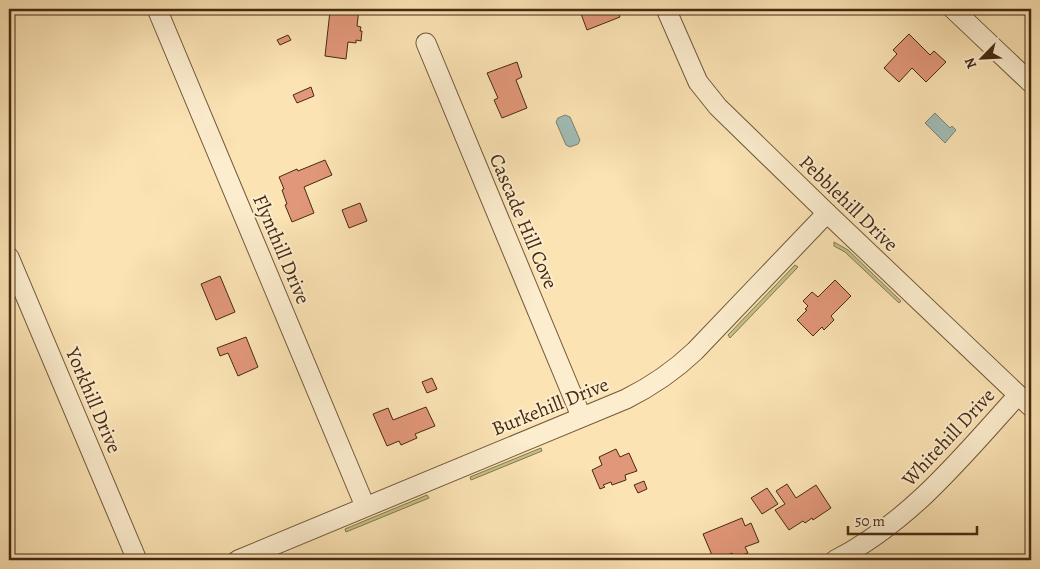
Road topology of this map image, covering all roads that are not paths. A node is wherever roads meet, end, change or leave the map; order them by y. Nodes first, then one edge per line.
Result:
1 (158, 9) edge
2 (666, 9) edge
3 (953, 9) edge
4 (426, 43) dead end
5 (1031, 83) edge
6 (827, 214) junction
7 (9, 257) edge
8 (1025, 401) edge
9 (581, 416) junction
10 (365, 506) junction
11 (138, 560) edge
12 (238, 560) edge
13 (836, 560) edge

1 - 10 street, Flynthill Drive
2 - 6 street, Pebblehill Drive
3 - 5 street
4 - 9 street, Cascade Hill Cove
6 - 8 street, Pebblehill Drive
6 - 9 street, Burkehill Drive
7 - 11 street, Yorkhill Drive
8 - 13 street, Whitehill Drive
9 - 10 street, Burkehill Drive
10 - 12 street, Burkehill Drive

